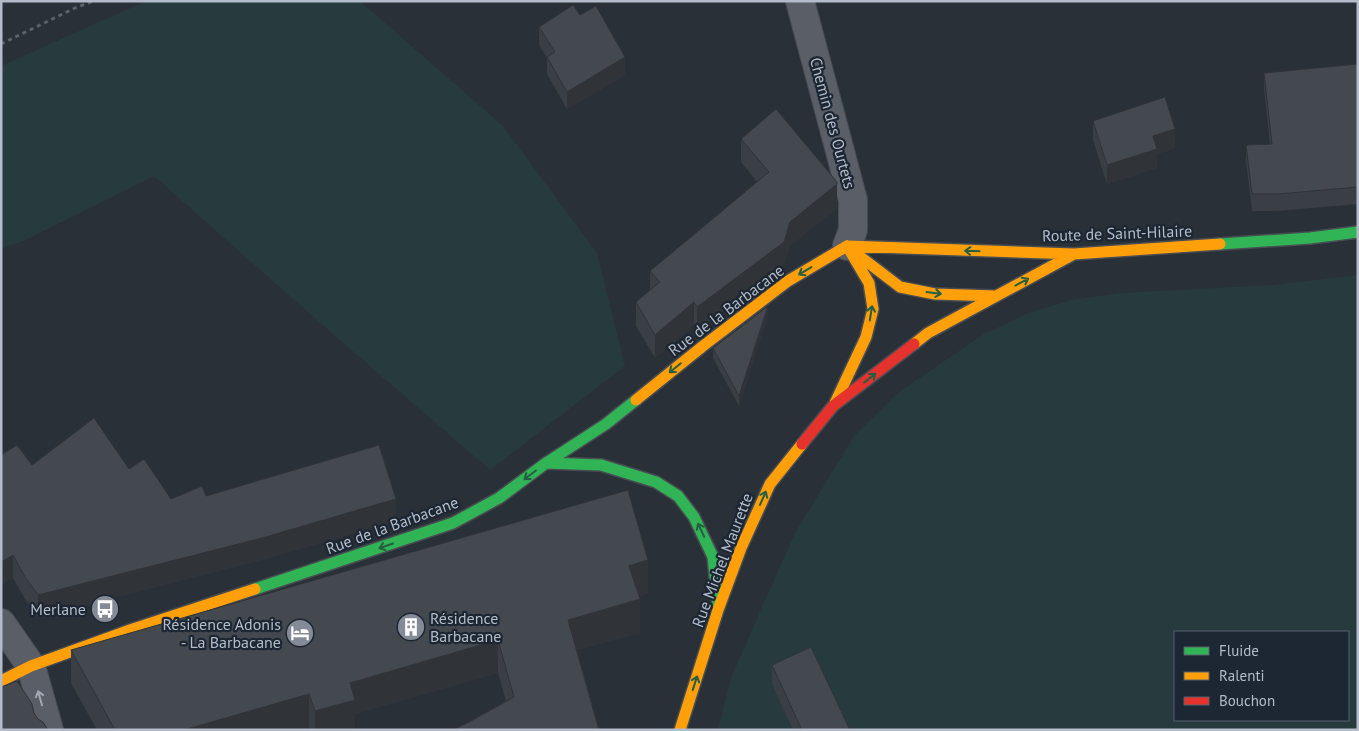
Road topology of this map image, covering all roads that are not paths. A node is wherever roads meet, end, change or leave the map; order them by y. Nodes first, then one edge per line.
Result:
1 (800, 1) edge
2 (1358, 232) edge
3 (847, 246) junction
4 (1074, 254) junction
5 (995, 296) junction
6 (833, 406) junction
7 (546, 463) junction
8 (718, 610) junction
9 (1, 622) edge
10 (31, 666) junction
11 (1, 681) edge
12 (49, 730) edge
13 (680, 730) edge

1 - 3 street, Chemin des Ourtets
2 - 4 main road, Route de Saint-Hilaire
4 -> 3 main road, Route de Saint-Hilaire
3 -> 5 main road
6 -> 3 main road
3 -> 7 main road, Rue de la Barbacane
5 -> 4 main road, Rue Michel Maurette
6 -> 5 main road, Rue Michel Maurette
8 -> 6 main road, Rue Michel Maurette
8 -> 7 main road
7 -> 10 main road, Rue de la Barbacane
13 -> 8 main road, Rue Michel Maurette
9 - 10 street
10 - 11 main road, Rue de la Barbacane
12 -> 10 street

